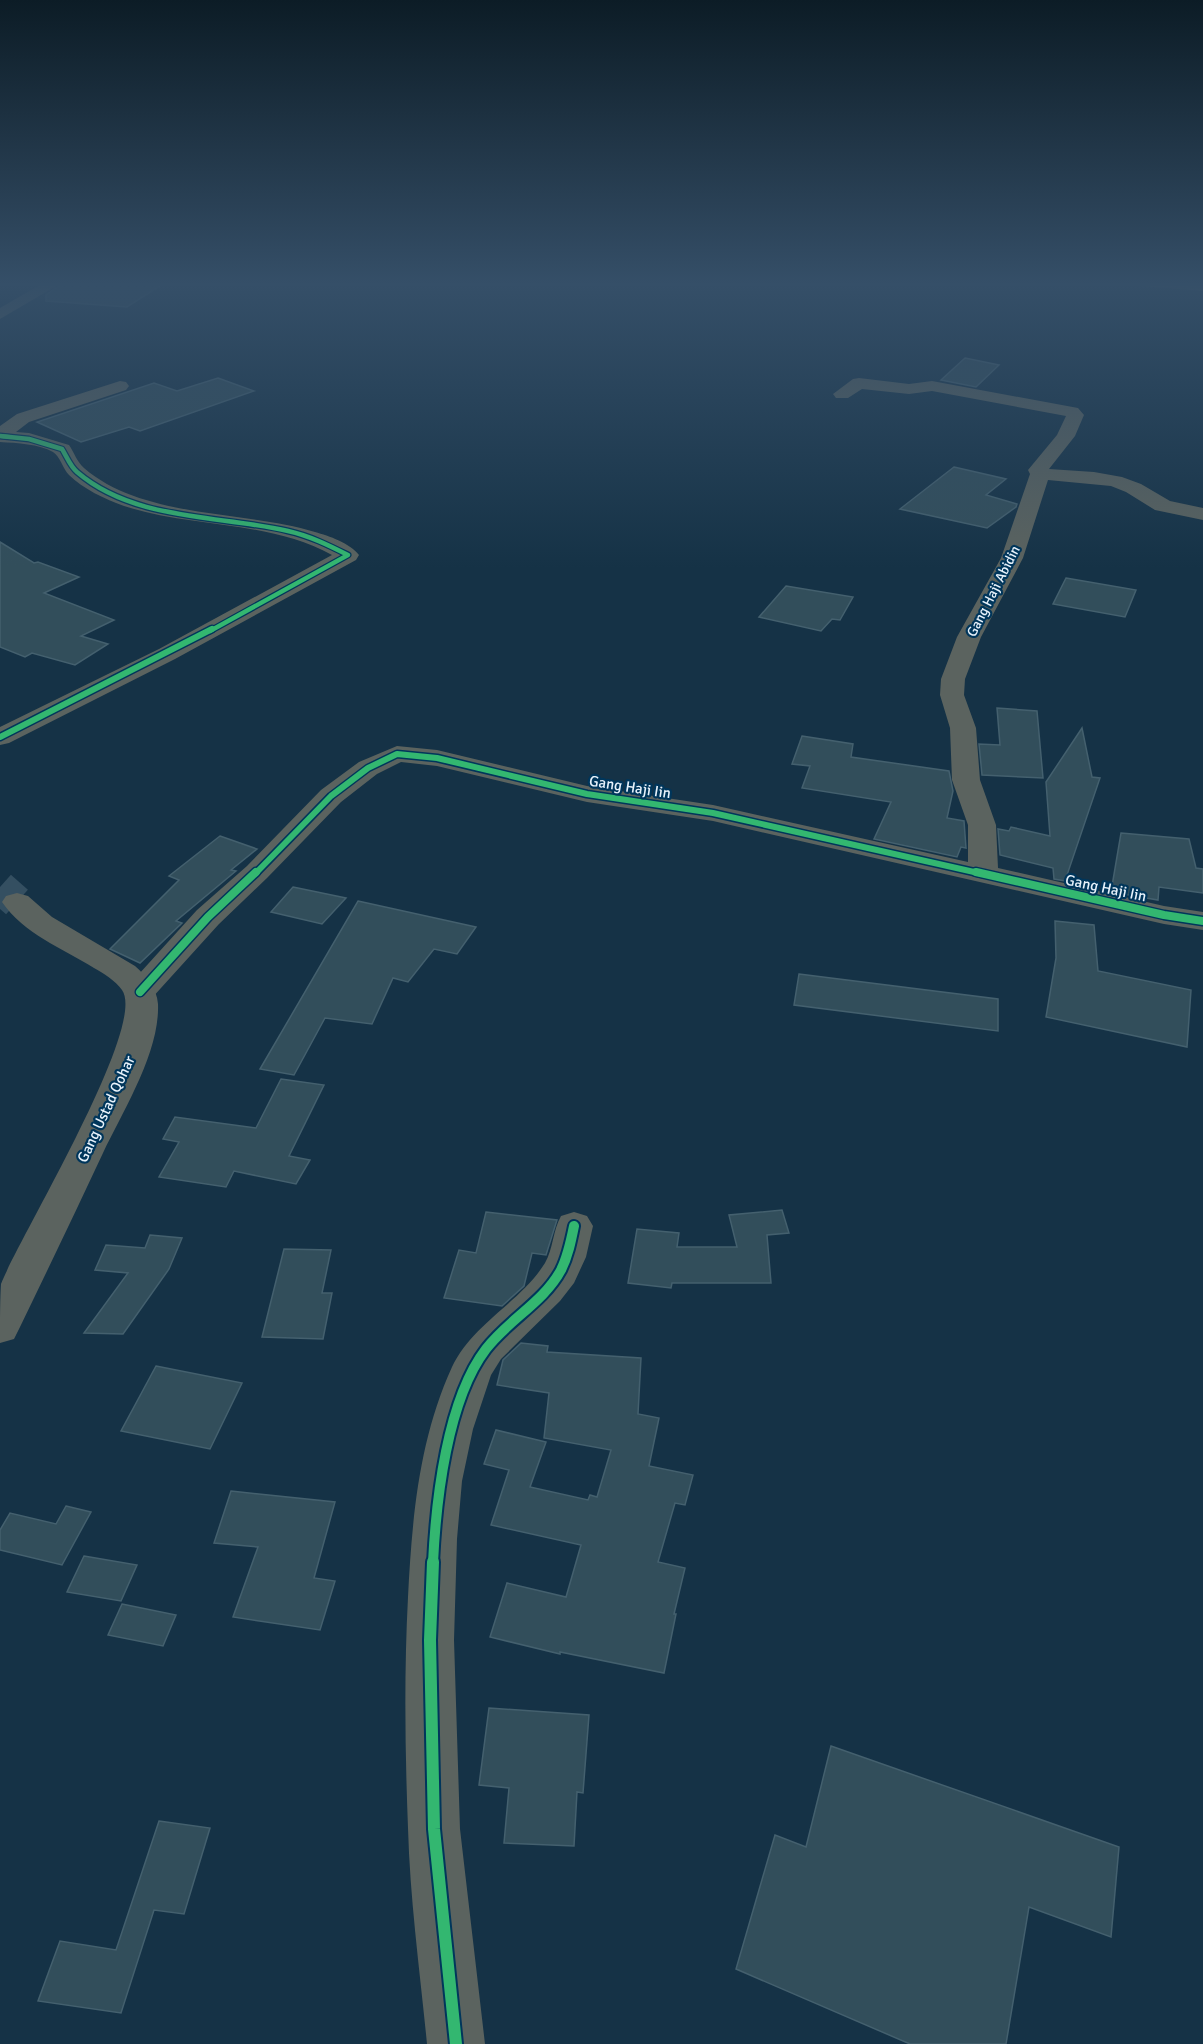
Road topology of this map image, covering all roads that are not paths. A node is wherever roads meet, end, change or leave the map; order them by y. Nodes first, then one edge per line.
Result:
1 (120, 386) dead end
2 (842, 394) dead end
3 (0, 436) edge
4 (1040, 474) junction
5 (1203, 514) edge
6 (0, 736) edge
7 (983, 874) junction
8 (17, 902) tunnel mouth
9 (1203, 921) edge
10 (140, 992) junction
11 (574, 1226) dead end
12 (0, 1327) edge
13 (456, 2044) edge

1 - 3 street
2 - 4 street, Gang Haji Abidin
3 - 6 street
4 - 5 street
4 - 7 street, Gang Haji Abidin
7 - 9 street, Gang Haji Iin
7 - 10 street, Gang Haji Iin
8 - 10 street
10 - 12 street, Gang Ustad Qohar
11 - 13 street

